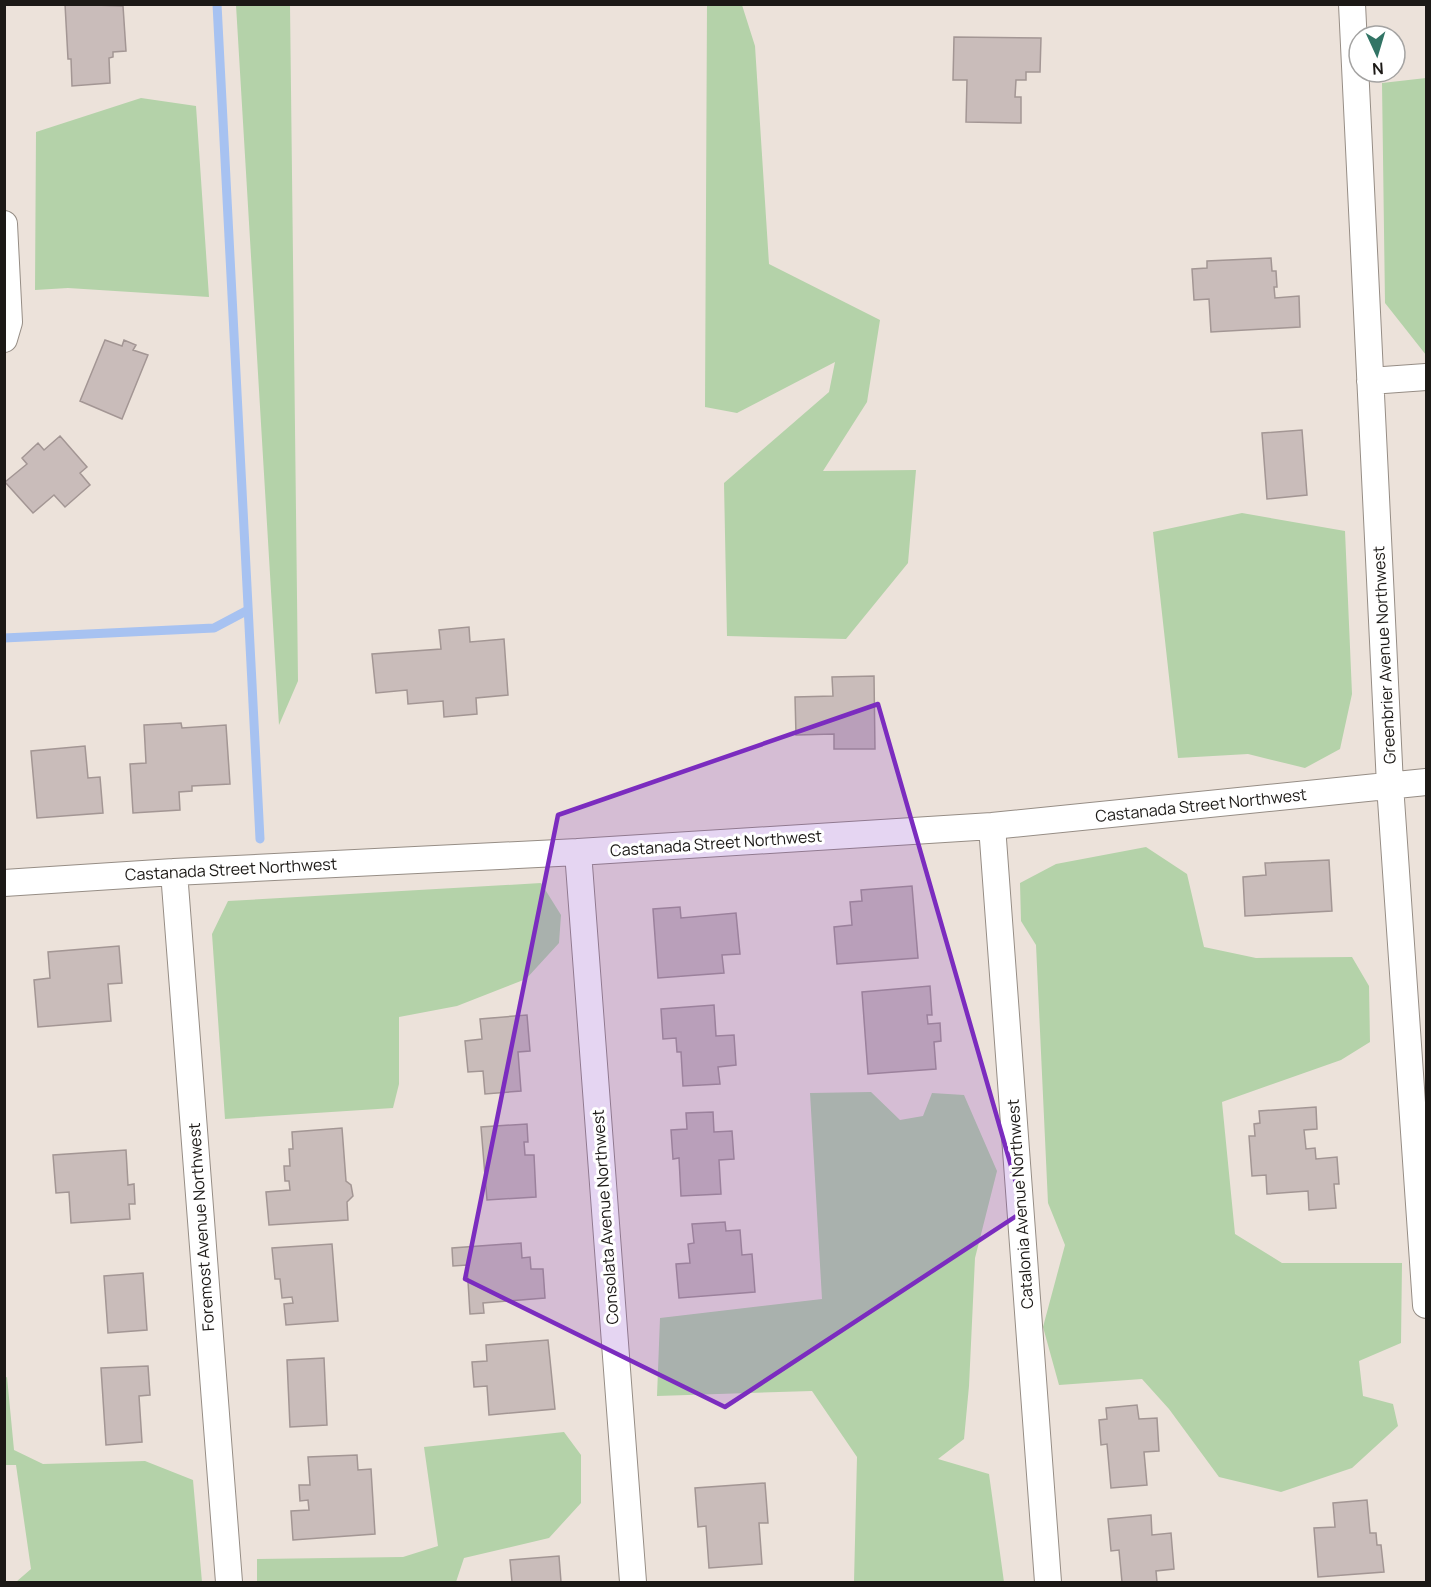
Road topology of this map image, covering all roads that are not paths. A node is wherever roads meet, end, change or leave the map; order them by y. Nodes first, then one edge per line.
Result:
1 (1352, 4) edge
2 (4, 224) edge
3 (4, 339) edge
4 (1426, 377) edge
5 (1370, 381) junction
6 (1426, 782) edge
7 (1390, 785) junction
8 (992, 826) junction
9 (579, 852) junction
10 (174, 872) junction
11 (4, 882) edge
12 (1426, 1305) edge
13 (229, 1582) edge
14 (633, 1582) edge
15 (1048, 1582) edge

1 - 5 street, Greenbrier Avenue Northwest
2 - 3 street
4 - 5 street
5 - 7 street, Greenbrier Avenue Northwest
6 - 7 street, Castanada Street Northwest
7 - 8 street, Castanada Street Northwest
7 - 12 street, Greenbrier Avenue Northwest
8 - 9 street, Castanada Street Northwest
8 - 15 street, Catalonia Avenue Northwest
9 - 10 street, Castanada Street Northwest
9 - 14 street, Consolata Avenue Northwest
10 - 11 street, Castanada Street Northwest
10 - 13 street, Foremost Avenue Northwest

